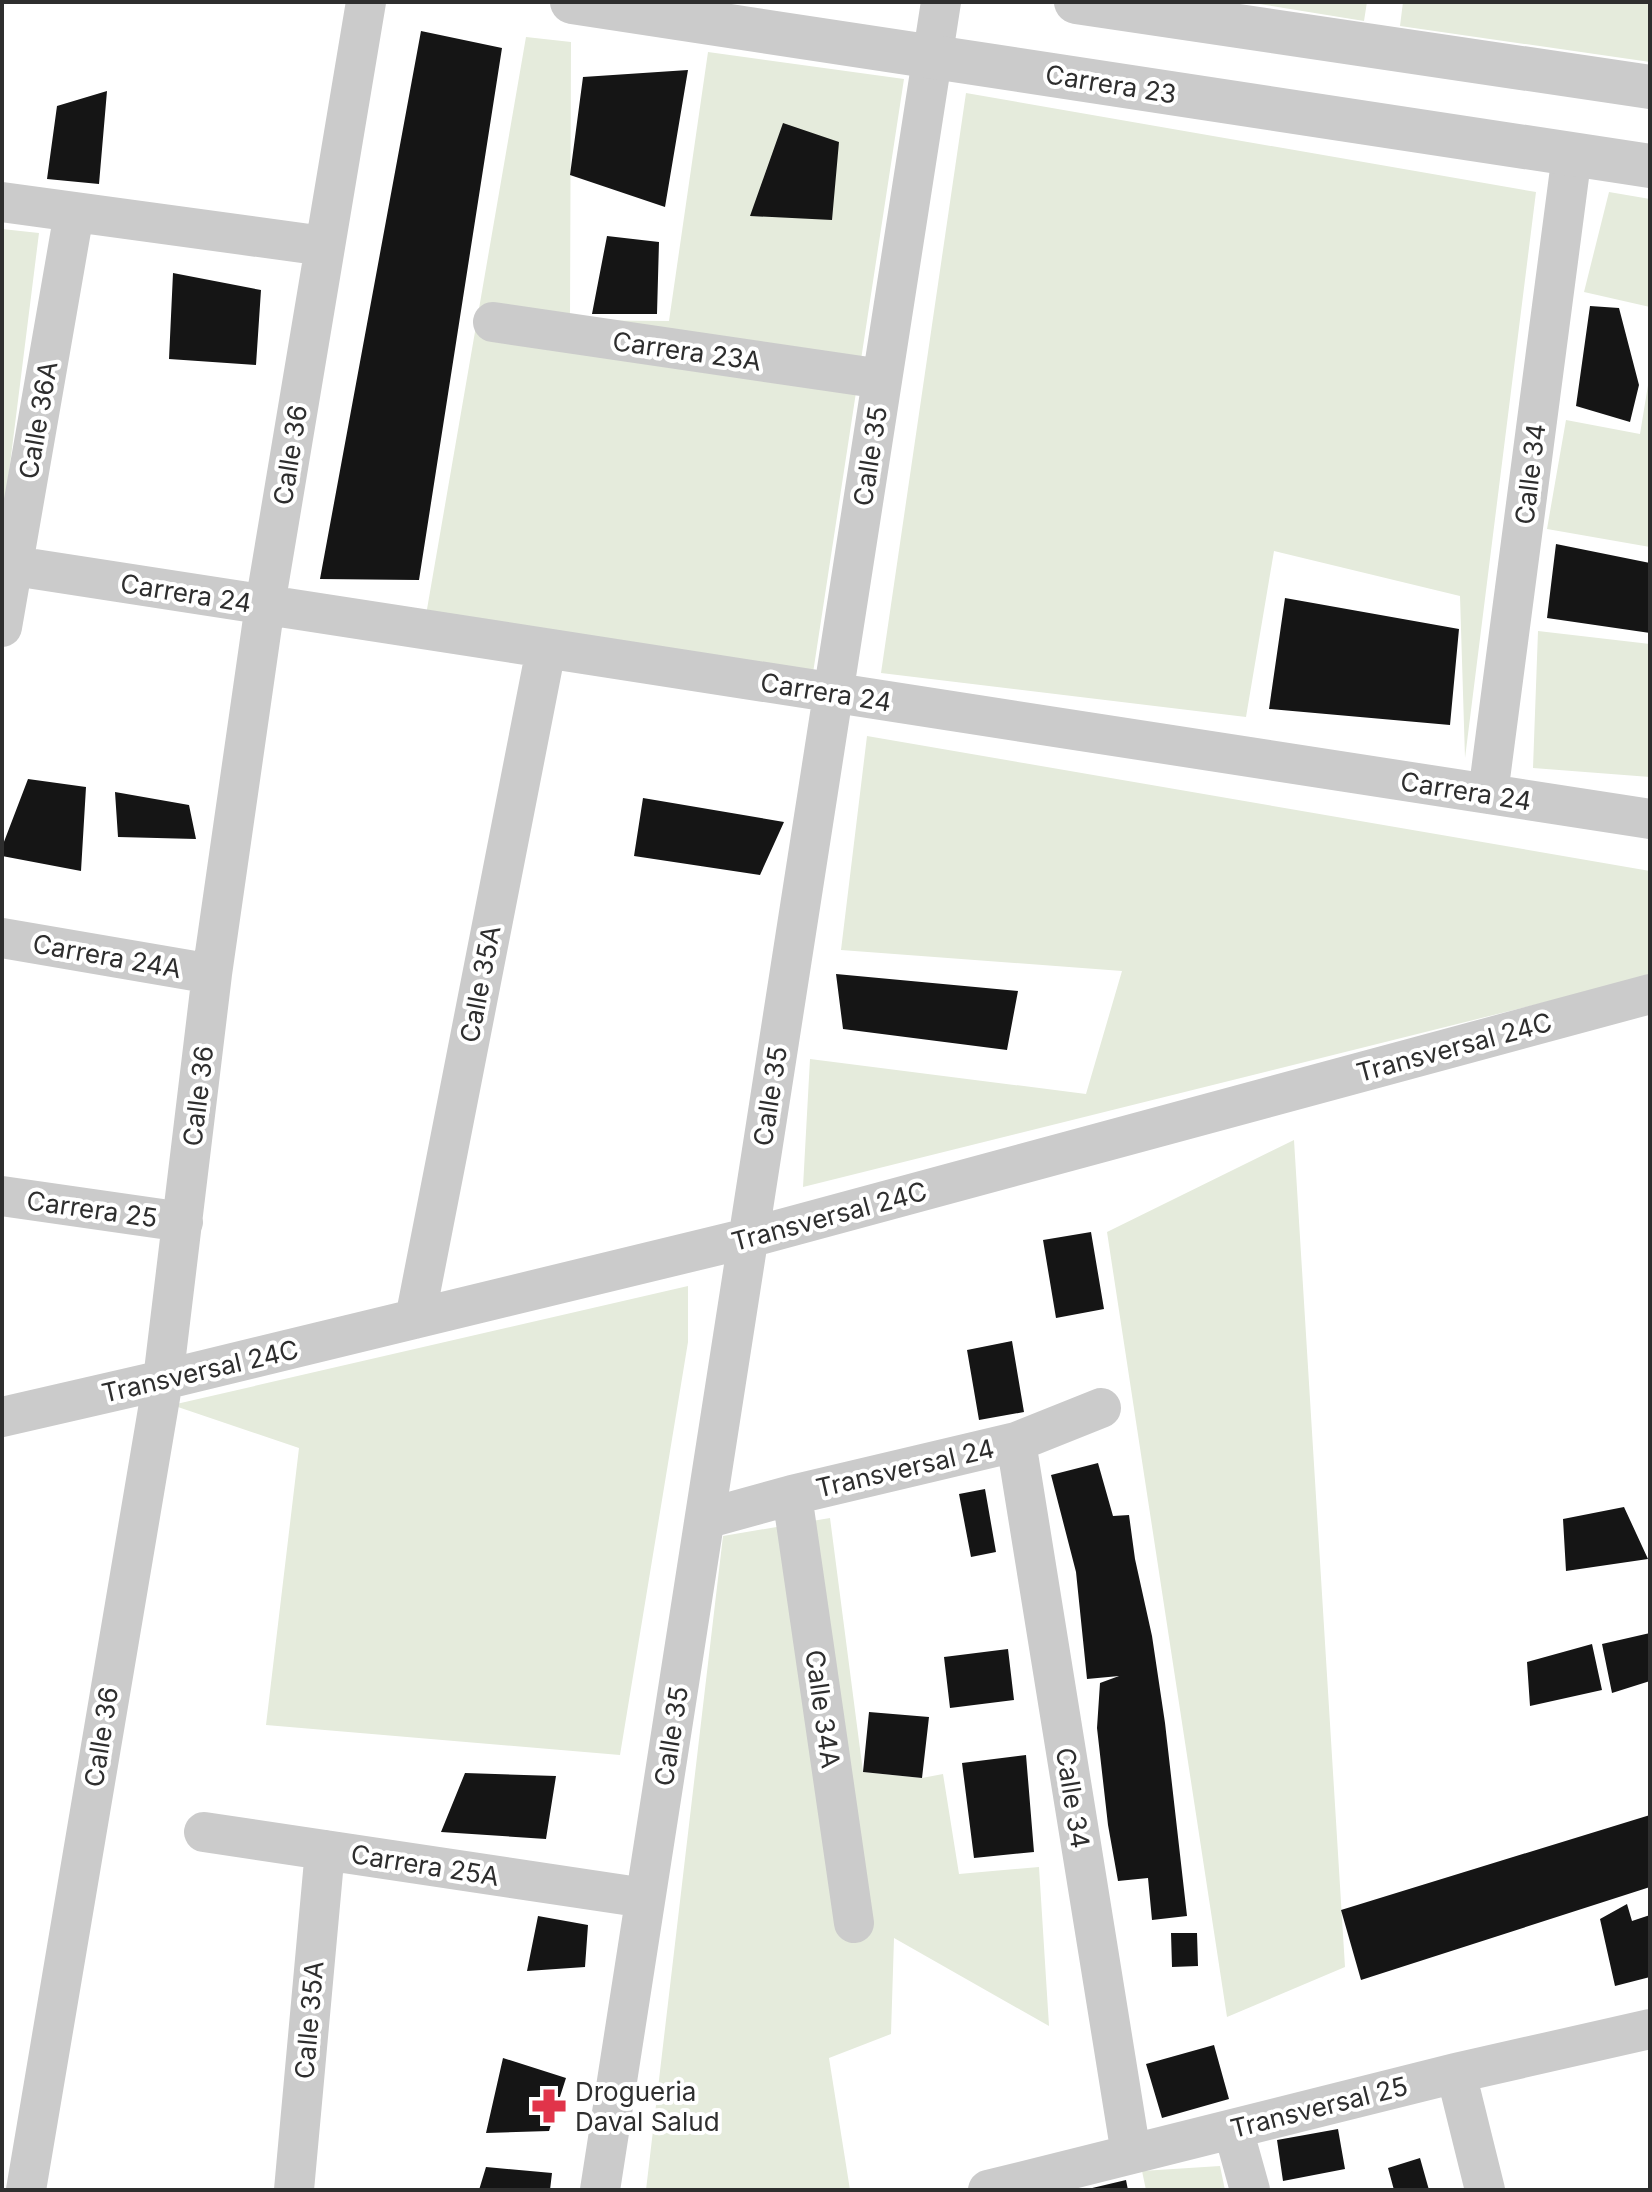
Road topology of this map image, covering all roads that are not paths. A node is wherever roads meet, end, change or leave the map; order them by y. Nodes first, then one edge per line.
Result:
1 (366, 2) edge
2 (572, 2) edge
3 (941, 2) edge
4 (1076, 2) edge
5 (932, 56) junction
6 (1650, 87) edge
7 (1572, 154) junction
8 (1650, 166) edge
9 (2, 202) edge
10 (74, 213) junction
11 (324, 246) junction
12 (493, 322) dead end
13 (882, 379) junction
14 (7, 565) edge
15 (265, 605) junction
16 (2, 627) edge
17 (546, 649) junction
18 (833, 693) junction
19 (1488, 794) junction
20 (1650, 819) edge
21 (2, 938) edge
22 (212, 974) junction
23 (1650, 994) edge
24 (2, 1196) edge
25 (183, 1222) junction
26 (748, 1238) junction
27 (415, 1319) junction
28 (163, 1380) junction
29 (1101, 1408) dead end
30 (2, 1417) edge
31 (1016, 1442) junction
32 (792, 1495) junction
33 (705, 1519) junction
34 (204, 1832) dead end
35 (325, 1850) junction
36 (645, 1898) junction
37 (854, 1923) dead end
38 (1650, 2029) edge
39 (1456, 2073) junction
40 (1233, 2129) junction
41 (1131, 2154) junction
42 (1030, 2185) edge
43 (26, 2190) edge
44 (294, 2190) edge
45 (600, 2190) edge
46 (988, 2190) edge
47 (1250, 2190) edge
48 (1485, 2190) edge

1 - 11 street, Calle 36
2 - 5 street, Carrera 23
3 - 5 street, Calle 35
4 - 6 street
5 - 7 street, Carrera 23
5 - 13 street, Calle 35
7 - 8 street, Carrera 23
7 - 19 street, Calle 34
9 - 10 street
10 - 11 street
10 - 14 street, Calle 36A
11 - 15 street, Calle 36
12 - 13 street, Carrera 23A
13 - 18 street, Calle 35
14 - 15 street, Carrera 24
14 - 16 street, Calle 36A
15 - 17 street, Carrera 24
15 - 22 street, Calle 36
17 - 18 street, Carrera 24
17 - 27 street, Calle 35A
18 - 19 street, Carrera 24
18 - 26 street, Calle 35
19 - 20 street, Carrera 24
21 - 22 street, Carrera 24A
22 - 25 street, Calle 36
23 - 26 street, Transversal 24C
24 - 25 street, Carrera 25
25 - 28 street, Calle 36
26 - 27 street, Transversal 24C
26 - 33 street, Calle 35
27 - 28 street, Transversal 24C
28 - 30 street, Transversal 24C
28 - 43 street, Calle 36
29 - 31 street, Transversal 24
31 - 32 street, Transversal 24
31 - 41 street, Calle 34
32 - 33 street, Transversal 24
32 - 37 street, Calle 34A
33 - 36 street, Calle 35
34 - 35 street, Carrera 25A
35 - 36 street, Carrera 25A
35 - 44 street, Calle 35A
36 - 45 street, Calle 35
38 - 39 street, Transversal 25
39 - 40 street, Transversal 25
39 - 48 street
40 - 41 street, Transversal 25
40 - 47 street
41 - 42 street, Transversal 25
42 - 46 street, Transversal 25

